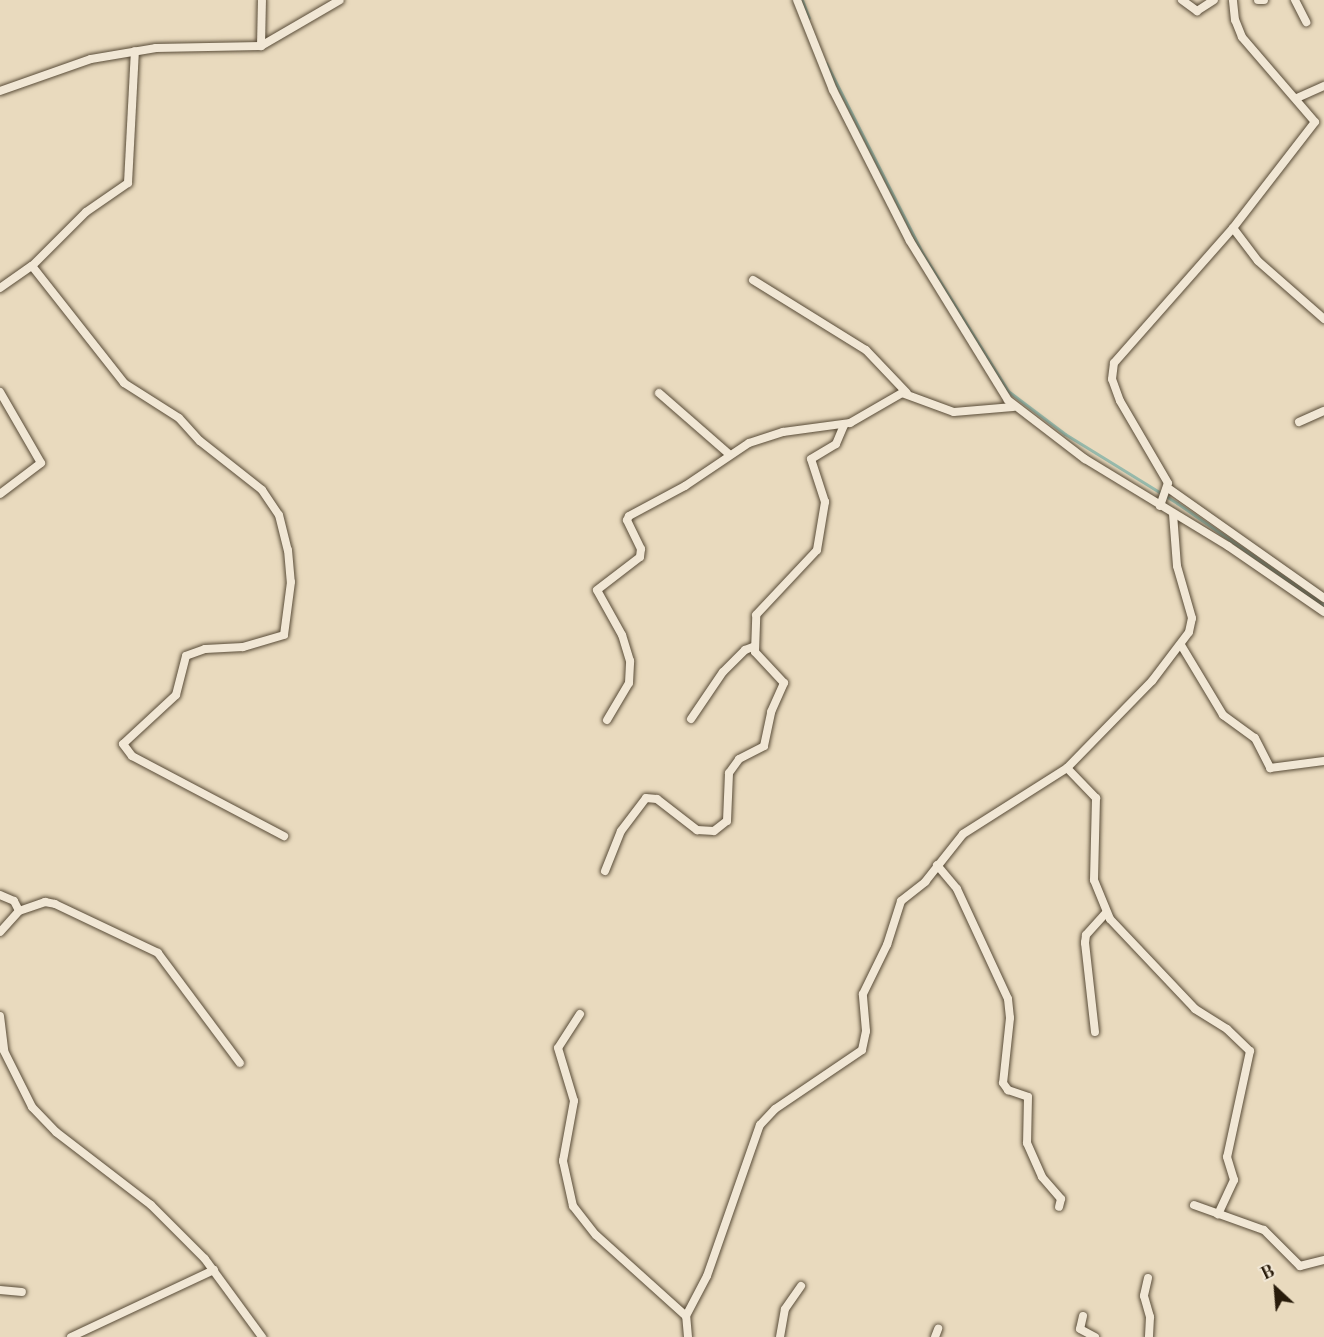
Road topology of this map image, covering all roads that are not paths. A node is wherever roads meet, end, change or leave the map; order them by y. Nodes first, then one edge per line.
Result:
1 (262, 0) edge
2 (340, 0) edge
3 (796, 0) edge
4 (1182, 0) edge
5 (1215, 0) edge
6 (1233, 0) edge
7 (1258, 0) edge
8 (1264, 0) edge
9 (1295, 0) edge
10 (1306, 22) dead end
11 (261, 46) junction
12 (135, 51) junction
13 (1324, 86) edge
14 (0, 91) edge
15 (1297, 98) junction
16 (1233, 228) junction
17 (33, 266) junction
18 (753, 280) dead end
19 (0, 288) edge
20 (1324, 319) edge
21 (0, 392) edge
22 (659, 393) dead end
23 (907, 393) junction
24 (1013, 407) junction
25 (1324, 411) edge
26 (1299, 422) dead end
27 (844, 424) junction
28 (729, 454) junction
29 (1168, 489) junction
30 (0, 494) edge
31 (1161, 504) junction
32 (1173, 514) junction
33 (1324, 598) edge
34 (1324, 612) edge
35 (1181, 645) junction
36 (753, 647) junction
37 (691, 719) dead end
38 (607, 720) dead end
39 (1324, 761) edge
40 (1067, 768) junction
41 (284, 836) dead end
42 (937, 865) junction
43 (605, 871) dead end
44 (0, 895) edge
45 (19, 911) junction
46 (1106, 913) junction
47 (0, 932) edge
48 (580, 1014) dead end
49 (0, 1016) edge
50 (1095, 1032) dead end
51 (240, 1063) dead end
52 (1194, 1205) dead end
53 (1059, 1207) dead end
54 (1218, 1215) junction
55 (1324, 1260) edge
56 (214, 1270) junction
57 (1148, 1278) dead end
58 (801, 1286) dead end
59 (0, 1290) edge
60 (22, 1292) dead end
61 (687, 1316) junction
62 (1083, 1316) dead end
63 (71, 1337) edge
64 (262, 1337) edge
65 (688, 1337) edge
66 (780, 1337) edge
67 (1095, 1337) edge
68 (1149, 1337) edge

1 - 11 street
2 - 11 street
3 - 24 street
4 - 5 street
6 - 15 street
7 - 8 street
9 - 10 street
11 - 12 street
12 - 14 street
12 - 17 street
13 - 15 street
15 - 16 street
16 - 20 street
16 - 29 street
17 - 19 street
17 - 41 street
18 - 23 street
21 - 30 street
22 - 28 street
23 - 24 street
23 - 27 street
24 - 31 street
25 - 26 street
27 - 28 street
27 - 36 street
28 - 38 street
29 - 31 street
29 - 33 street
31 - 32 street
32 - 34 street
32 - 35 street
35 - 39 street
35 - 40 street
36 - 37 street
36 - 43 street
40 - 42 street
40 - 46 street
42 - 53 street
42 - 61 street
44 - 45 street
45 - 47 street
45 - 51 street
46 - 50 street
46 - 54 street
48 - 61 street
49 - 56 street
52 - 54 street
54 - 55 street
56 - 63 street
56 - 64 street
57 - 68 street
58 - 66 street
59 - 60 street
61 - 65 street
62 - 67 street

